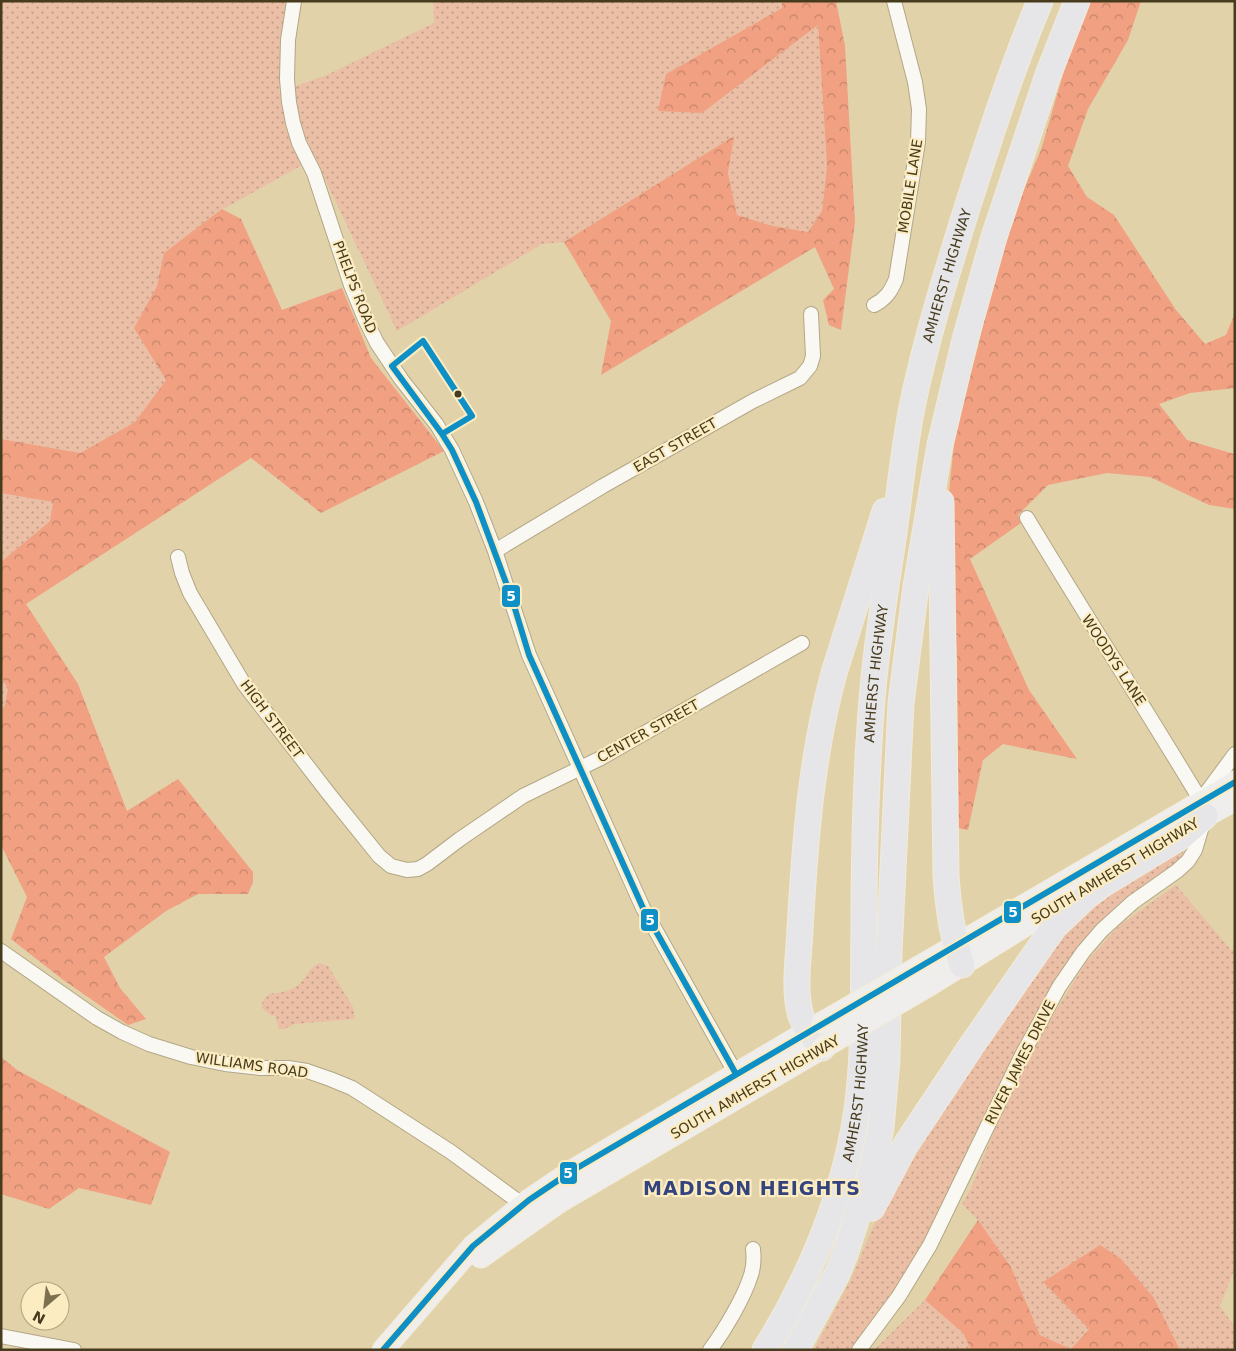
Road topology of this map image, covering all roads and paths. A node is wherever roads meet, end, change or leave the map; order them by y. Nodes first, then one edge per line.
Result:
1 (294, 1) edge
2 (894, 1) edge
3 (1040, 1) edge
4 (1077, 1) edge
5 (874, 305) dead end
6 (812, 314) dead end
7 (954, 390) junction
8 (911, 410) junction
9 (1027, 518) dead end
10 (495, 551) junction
11 (178, 556) dead end
12 (802, 643) dead end
13 (1235, 754) edge
14 (581, 768) junction
15 (1235, 782) edge
16 (1235, 800) edge
17 (1203, 809) junction
18 (391, 866) joint
19 (1, 951) edge
20 (959, 955) junction
21 (818, 1034) junction
22 (741, 1083) junction
23 (523, 1205) junction
24 (753, 1249) dead end
25 (836, 1274) junction
26 (435, 1288) junction
27 (1, 1336) edge
28 (74, 1350) edge
29 (383, 1350) edge
30 (710, 1350) edge
31 (765, 1350) edge
32 (796, 1350) edge
33 (859, 1350) edge

1 - 10 street, PHELPS ROAD
2 - 5 street, MOBILE LANE
3 - 8 highway, AMHERST HIGHWAY
4 - 7 highway, AMHERST HIGHWAY
6 - 10 street, EAST STREET
7 - 20 highway
7 - 25 highway, AMHERST HIGHWAY
8 - 21 highway
8 - 31 highway, AMHERST HIGHWAY
9 - 17 street, WOODYS LANE
10 - 14 street, PHELPS ROAD
11 - 18 street, HIGH STREET
12 - 14 street, CENTER STREET
13 - 17 street, RIVER JAMES DRIVE
14 - 18 street, CENTER STREET
14 - 22 street, PHELPS ROAD
15 - 17 main road, SOUTH AMHERST HIGHWAY
16 - 17 main road, SOUTH AMHERST HIGHWAY
17 - 20 main road, SOUTH AMHERST HIGHWAY
17 - 25 highway
17 - 33 street, RIVER JAMES DRIVE
19 - 23 street, WILLIAMS ROAD
20 - 21 main road, SOUTH AMHERST HIGHWAY, bridge
20 - 21 main road, SOUTH AMHERST HIGHWAY, bridge
21 - 22 main road, SOUTH AMHERST HIGHWAY
22 - 23 main road, SOUTH AMHERST HIGHWAY
22 - 26 main road, SOUTH AMHERST HIGHWAY
23 - 26 main road, SOUTH AMHERST HIGHWAY
24 - 30 street
25 - 32 highway, AMHERST HIGHWAY
26 - 29 main road, SOUTH AMHERST HIGHWAY
27 - 28 street

